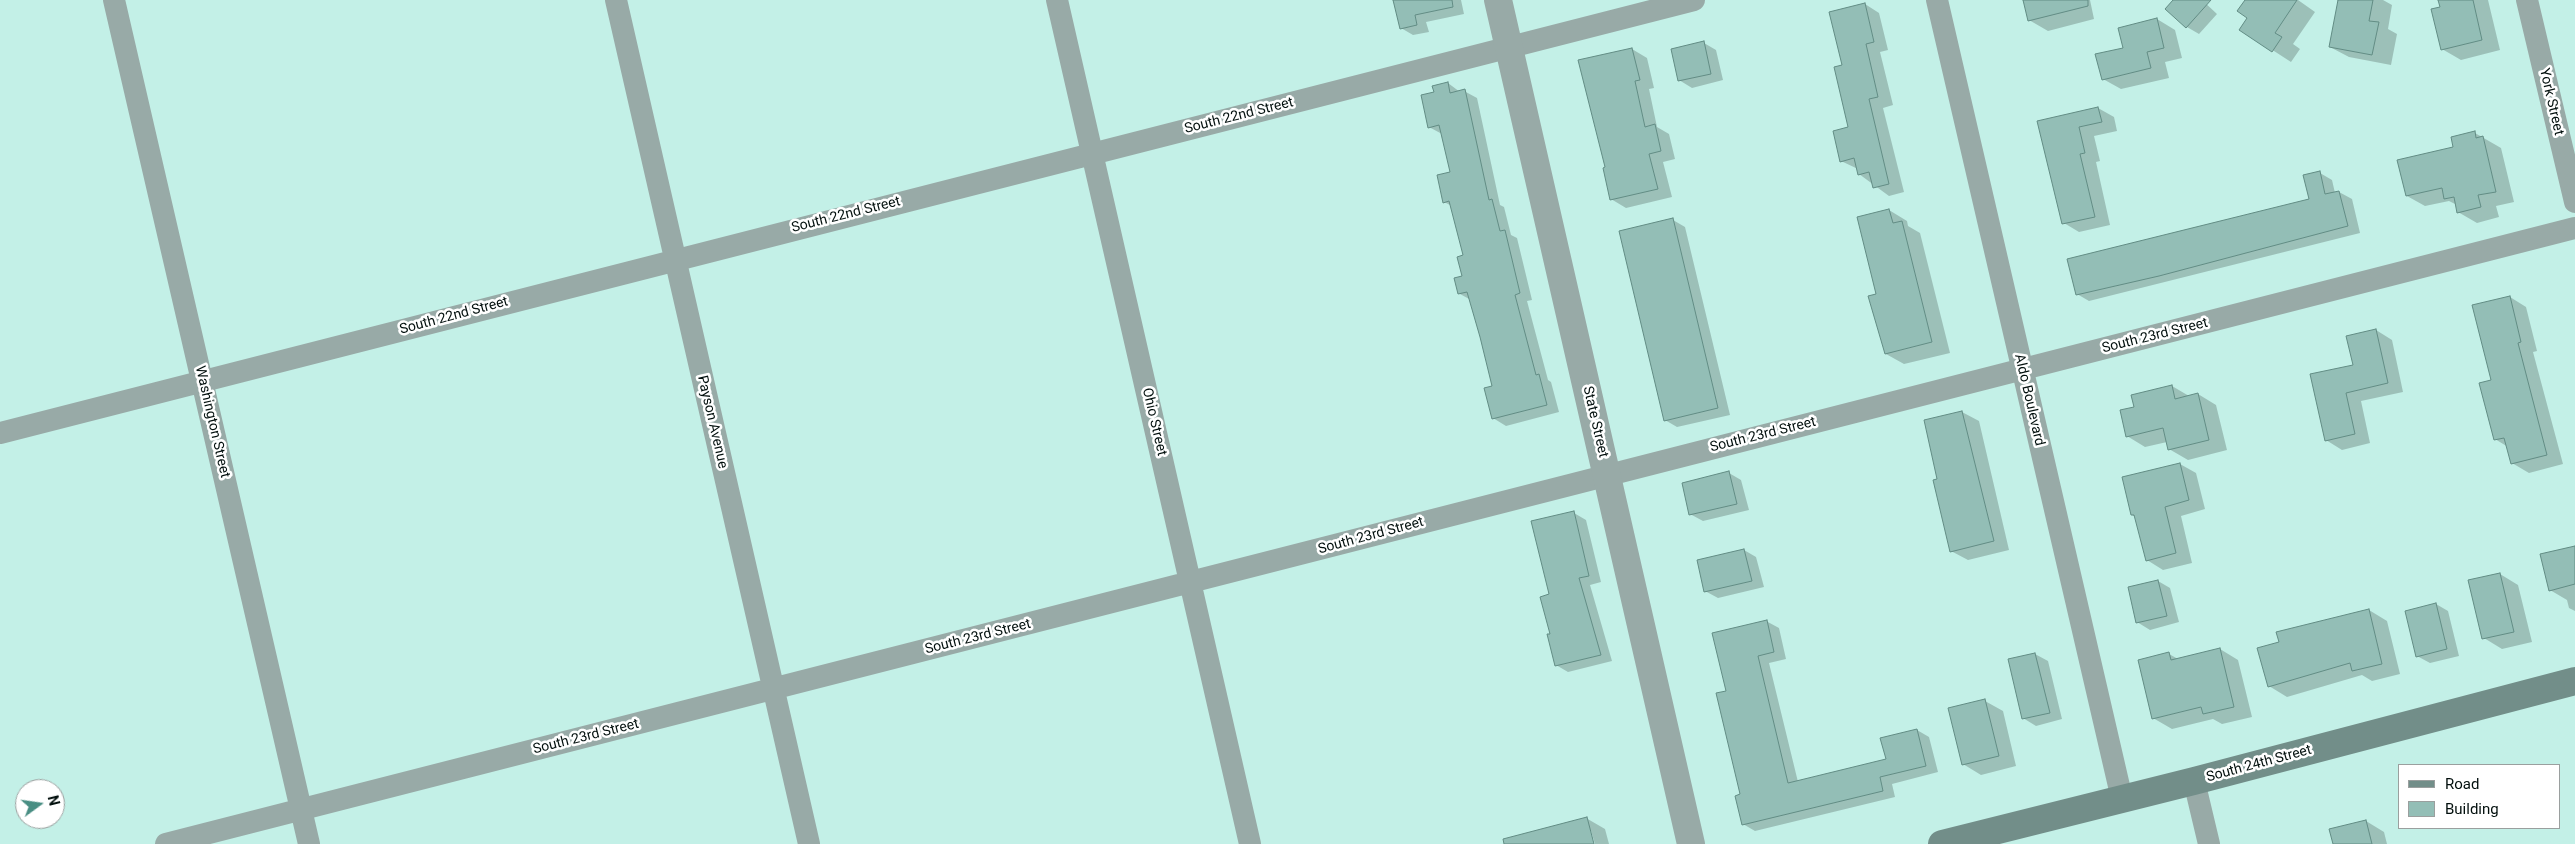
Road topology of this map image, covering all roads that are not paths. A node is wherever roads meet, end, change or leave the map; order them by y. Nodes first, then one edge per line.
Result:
1 (114, 0) edge
2 (616, 0) edge
3 (1057, 0) edge
4 (1498, 0) edge
5 (1694, 0) edge
6 (1937, 0) edge
7 (2527, 0) edge
8 (1509, 48) junction
9 (1092, 153) junction
10 (2575, 202) edge
11 (2575, 228) edge
12 (675, 259) junction
13 (2022, 370) junction
14 (202, 382) junction
15 (0, 434) edge
16 (1607, 475) junction
17 (1191, 583) junction
18 (2575, 681) edge
19 (774, 689) junction
20 (2194, 781) junction
21 (2122, 799) junction
22 (301, 810) junction
23 (166, 844) edge
24 (309, 844) edge
25 (809, 844) edge
26 (1250, 844) edge
27 (1691, 844) edge
28 (1942, 844) edge
29 (2209, 844) edge

1 - 14 street, Washington Street
2 - 12 street, Payson Avenue
3 - 9 street, Ohio Street
4 - 8 street, State Street
5 - 8 street, South 22nd Street
6 - 13 street, Aldo Boulevard
7 - 10 street, York Street
8 - 9 street, South 22nd Street
8 - 16 street, State Street
9 - 12 street, South 22nd Street
9 - 17 street, Ohio Street
11 - 13 street, South 23rd Street
12 - 14 street, South 22nd Street
12 - 19 street, Payson Avenue
13 - 16 street, South 23rd Street
13 - 21 street, Aldo Boulevard
14 - 15 street, South 22nd Street
14 - 22 street, Washington Street
16 - 17 street, South 23rd Street
16 - 27 street, State Street
17 - 19 street, South 23rd Street
17 - 26 street, Ohio Street
18 - 20 main road, South 24th Street
19 - 22 street, South 23rd Street
19 - 25 street, Payson Avenue
20 - 21 main road, South 24th Street
20 - 29 street
21 - 28 main road, South 24th Street
22 - 23 street, South 23rd Street
22 - 24 street, Washington Street

